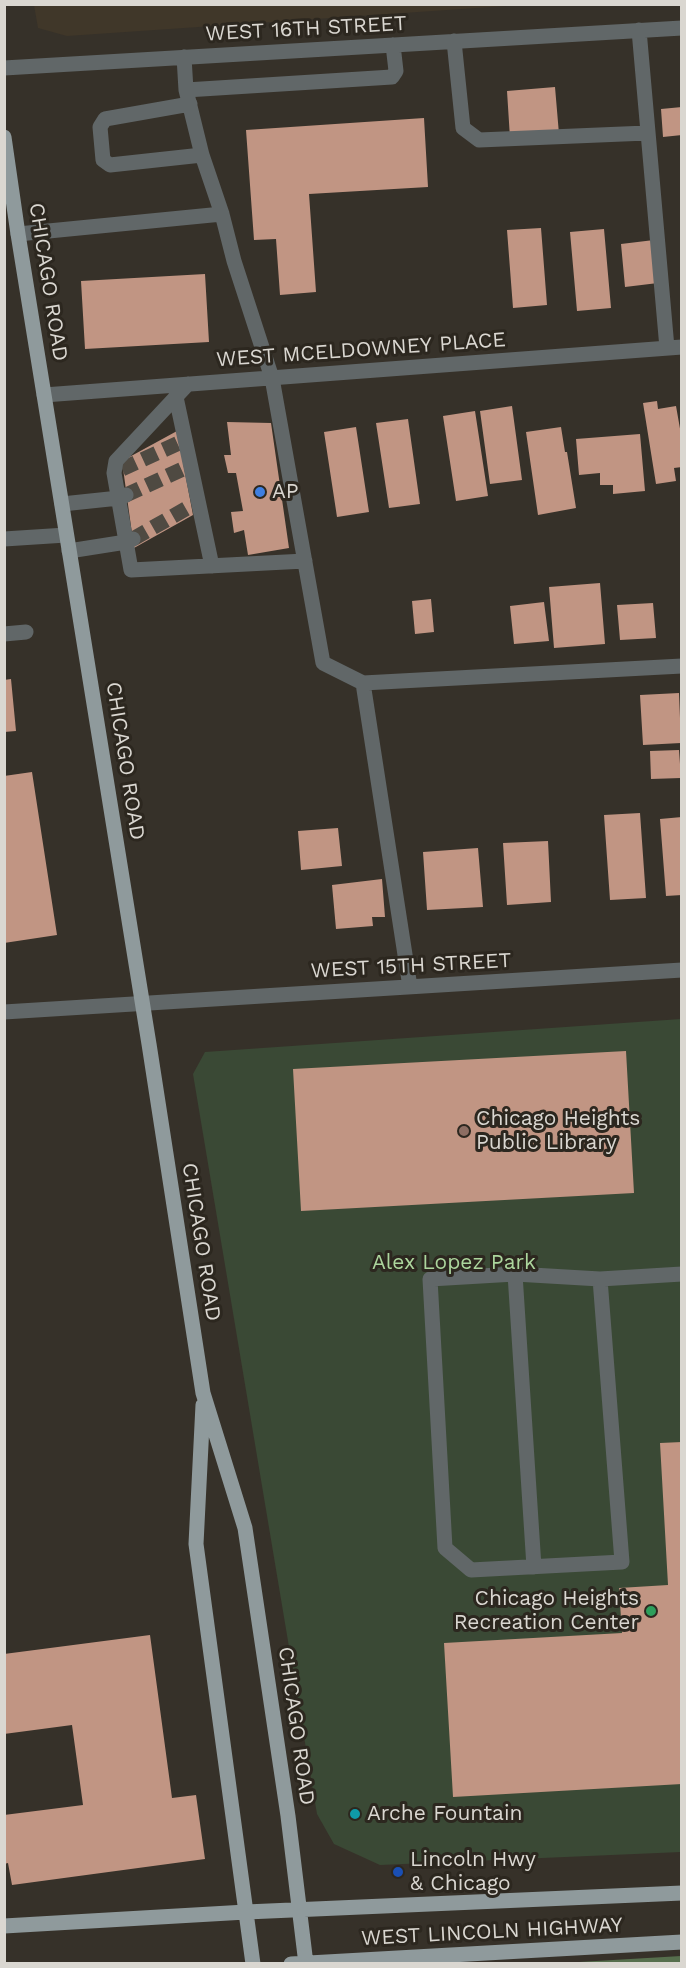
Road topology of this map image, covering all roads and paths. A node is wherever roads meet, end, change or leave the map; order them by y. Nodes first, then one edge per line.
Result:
1 (681, 28) edge
2 (639, 30) junction
3 (454, 41) junction
4 (393, 45) junction
5 (184, 57) junction
6 (4, 68) edge
7 (188, 97) junction
8 (647, 133) junction
9 (4, 137) edge
10 (202, 156) junction
11 (222, 214) junction
12 (18, 234) junction
13 (674, 347) edge
14 (272, 378) junction
15 (188, 384) junction
16 (44, 395) junction
17 (176, 397) junction
18 (122, 496) junction
19 (62, 504) junction
20 (66, 535) junction
21 (4, 539) edge
22 (130, 541) junction
23 (69, 550) junction
24 (305, 561) junction
25 (212, 566) junction
26 (26, 632) dead end
27 (4, 634) edge
28 (681, 666) edge
29 (363, 683) junction
30 (681, 970) edge
31 (410, 987) junction
32 (142, 1003) junction
33 (4, 1012) edge
34 (515, 1274) junction
35 (681, 1274) edge
36 (600, 1279) junction
37 (203, 1393) junction
38 (534, 1567) junction
39 (681, 1893) edge
40 (299, 1910) junction
41 (246, 1912) junction
42 (4, 1926) edge
43 (681, 1942) edge
44 (306, 1963) edge
45 (253, 1964) edge
46 (291, 1964) edge

1 - 2 street, WEST 16TH STREET
2 - 3 street, WEST 16TH STREET
2 - 8 street
3 - 4 street, WEST 16TH STREET
3 - 8 street
4 - 5 street, WEST 16TH STREET
4 - 7 street
5 - 6 street, WEST 16TH STREET
5 - 7 street
7 - 10 street
7 - 10 street
8 - 13 street
9 - 12 main road, CHICAGO ROAD
10 - 11 street
11 - 12 street
11 - 14 street
12 - 16 main road, CHICAGO ROAD
13 - 14 street, WEST MCELDOWNEY PLACE
14 - 15 street, WEST MCELDOWNEY PLACE
14 - 24 street
15 - 16 street, WEST MCELDOWNEY PLACE
15 - 17 street
16 - 19 main road, CHICAGO ROAD
17 - 18 street
17 - 25 street
18 - 19 street
18 - 22 street
19 - 20 main road, CHICAGO ROAD
20 - 21 street
20 - 23 main road, CHICAGO ROAD
22 - 23 street
22 - 25 street
23 - 32 main road, CHICAGO ROAD
24 - 25 street
24 - 29 street
26 - 27 street
28 - 29 street
29 - 31 street
30 - 31 street, WEST 15TH STREET
31 - 32 street, WEST 15TH STREET
32 - 33 street, WEST 15TH STREET
32 - 37 main road, CHICAGO ROAD
34 - 36 street
34 - 38 street
34 - 38 street
35 - 36 street
36 - 38 street
37 - 40 main road, CHICAGO ROAD
37 - 41 main road, CHICAGO ROAD
39 - 40 main road, WEST LINCOLN HIGHWAY
40 - 41 main road, WEST LINCOLN HIGHWAY
40 - 44 main road, CHICAGO ROAD
41 - 42 main road, WEST LINCOLN HIGHWAY
41 - 45 main road, CHICAGO ROAD
43 - 44 main road, WEST LINCOLN HIGHWAY
44 - 46 main road, WEST LINCOLN HIGHWAY

